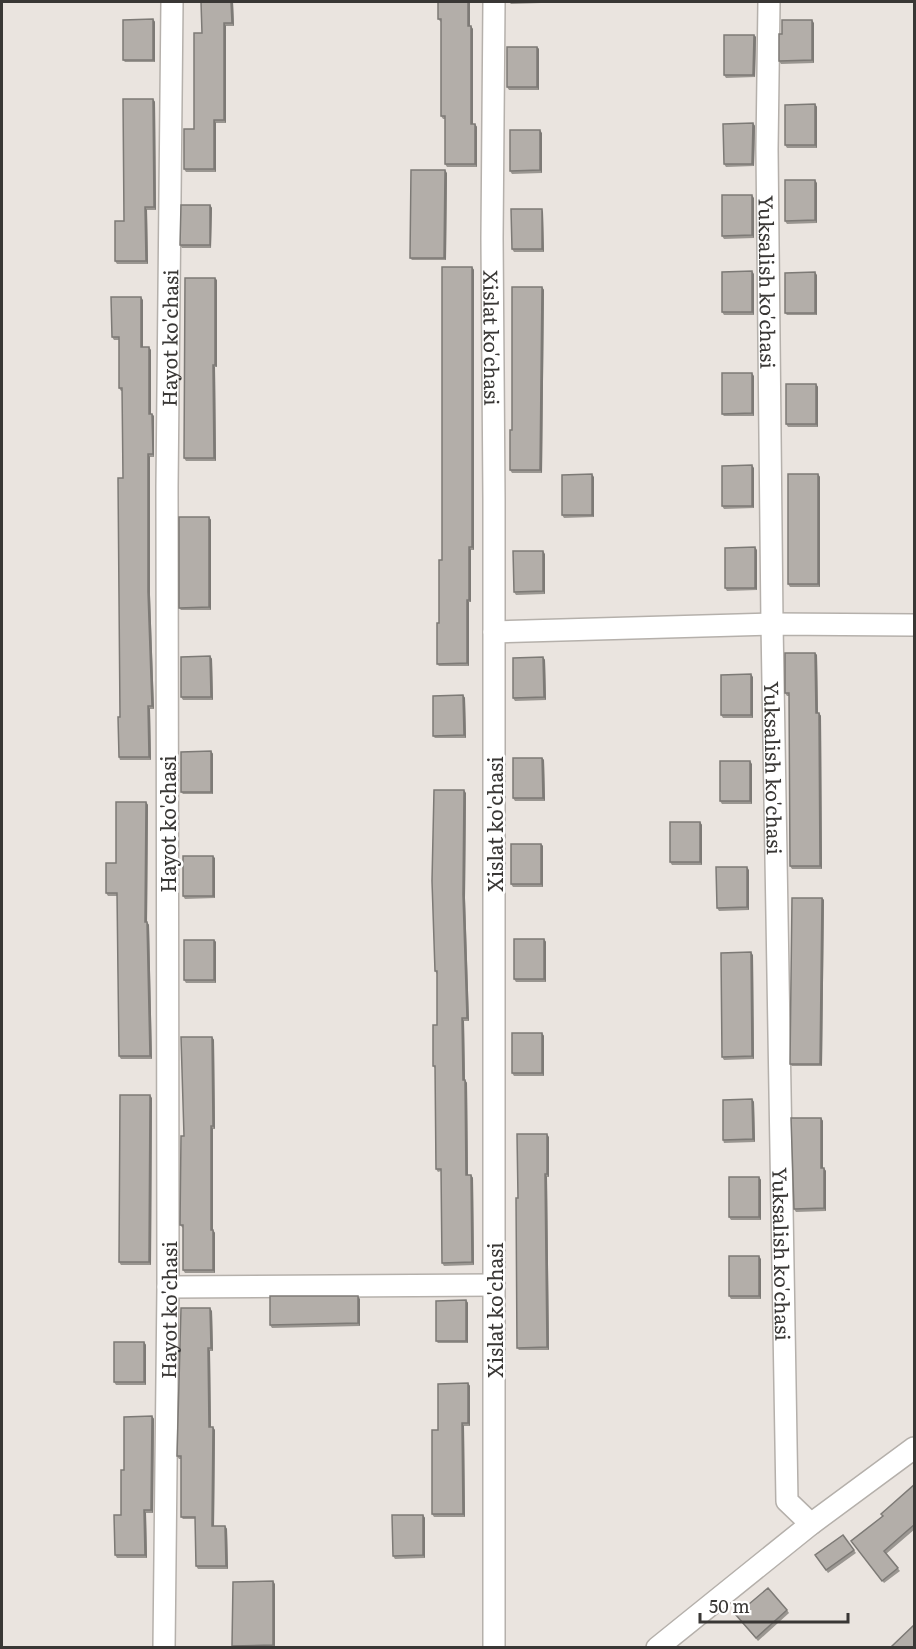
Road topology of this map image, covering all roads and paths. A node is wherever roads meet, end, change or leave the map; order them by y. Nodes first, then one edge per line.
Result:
1 (172, 2) edge
2 (494, 2) edge
3 (769, 2) edge
4 (772, 624) junction
5 (915, 625) edge
6 (494, 632) junction
7 (494, 1284) junction
8 (168, 1287) junction
9 (915, 1448) edge
10 (811, 1524) junction
11 (164, 1647) edge
12 (494, 1647) edge
13 (657, 1647) edge

1 - 8 street, Hayot ko'chasi
2 - 6 street, Xislat ko'chasi
3 - 4 street, Yuksalish ko'chasi
4 - 5 street
4 - 6 street
4 - 10 street, Yuksalish ko'chasi
6 - 7 street, Xislat ko'chasi
7 - 8 street
7 - 12 street, Xislat ko'chasi
8 - 11 street, Hayot ko'chasi
9 - 10 street
10 - 13 street

